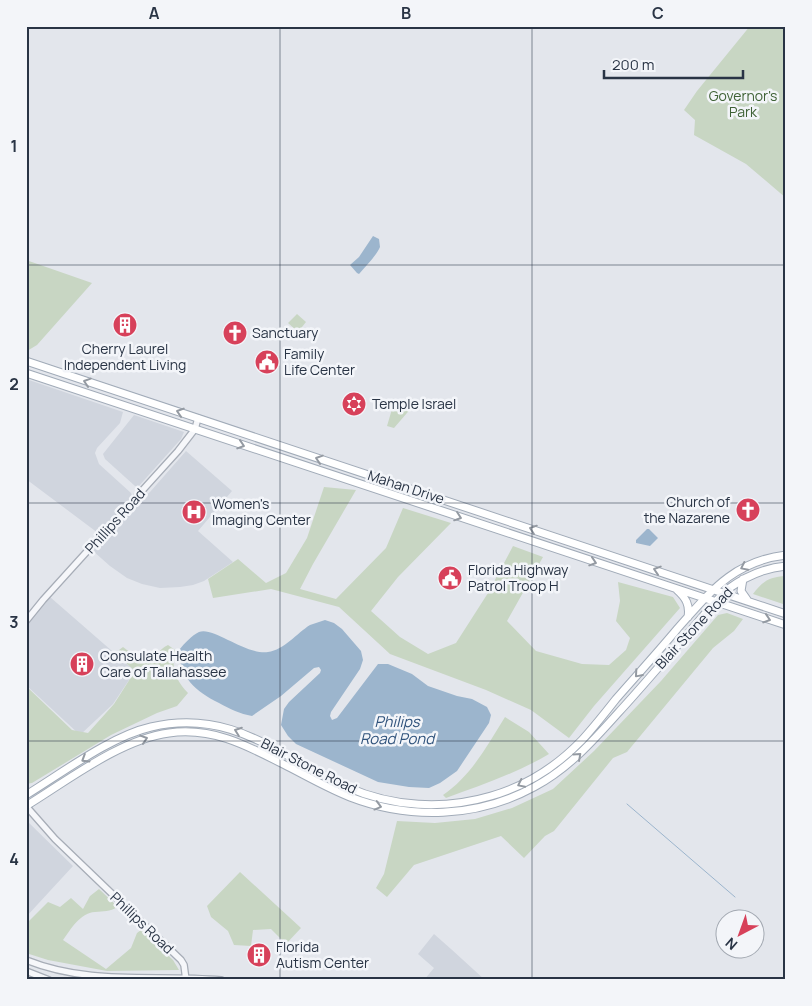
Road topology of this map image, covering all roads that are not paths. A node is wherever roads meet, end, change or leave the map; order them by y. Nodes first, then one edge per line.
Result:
1 (26, 361) edge
2 (47, 368) junction
3 (26, 373) edge
4 (44, 379) junction
5 (198, 418) junction
6 (195, 429) junction
7 (280, 446) junction
8 (278, 457) junction
9 (784, 555) edge
10 (782, 566) edge
11 (743, 579) junction
12 (674, 588) junction
13 (712, 590) junction
14 (723, 593) junction
15 (705, 598) junction
16 (715, 602) junction
17 (748, 602) junction
18 (786, 614) edge
19 (688, 617) junction
20 (26, 621) edge
21 (786, 625) edge
22 (26, 795) edge
23 (26, 806) edge
24 (26, 960) edge
25 (35, 964) junction
26 (29, 972) edge
27 (186, 979) edge
28 (50, 980) edge
29 (221, 980) edge

1 - 2 main road, Mahan Drive
2 - 4 main road
5 -> 2 main road, Mahan Drive
3 - 4 main road, Mahan Drive
4 - 6 main road, Mahan Drive
5 - 6 street, Phillips Road
5 - 7 main road, Mahan Drive
6 -> 8 main road, Mahan Drive
6 - 20 street, Phillips Road
7 - 8 main road
13 -> 7 main road, Mahan Drive
8 -> 12 main road, Mahan Drive
9 - 10 main road
9 -> 13 main road, Blair Stone Road
10 - 11 main road, Blair Stone Road
11 - 14 main road, Blair Stone Road
11 - 17 main road
12 - 15 main road, Mahan Drive
12 - 19 main road
13 - 14 main road, Mahan Drive
13 - 15 main road, Blair Stone Road
14 - 16 main road, Blair Stone Road
14 - 17 main road, Mahan Drive
15 - 16 main road, Mahan Drive
15 - 19 main road, Blair Stone Road
16 -> 21 main road, Mahan Drive
23 -> 16 main road, Blair Stone Road
17 - 18 main road, Mahan Drive
19 -> 22 main road, Blair Stone Road
23 - 27 street, Phillips Road
24 - 25 street
25 - 26 street
25 - 27 street
26 - 28 street
27 - 29 street

